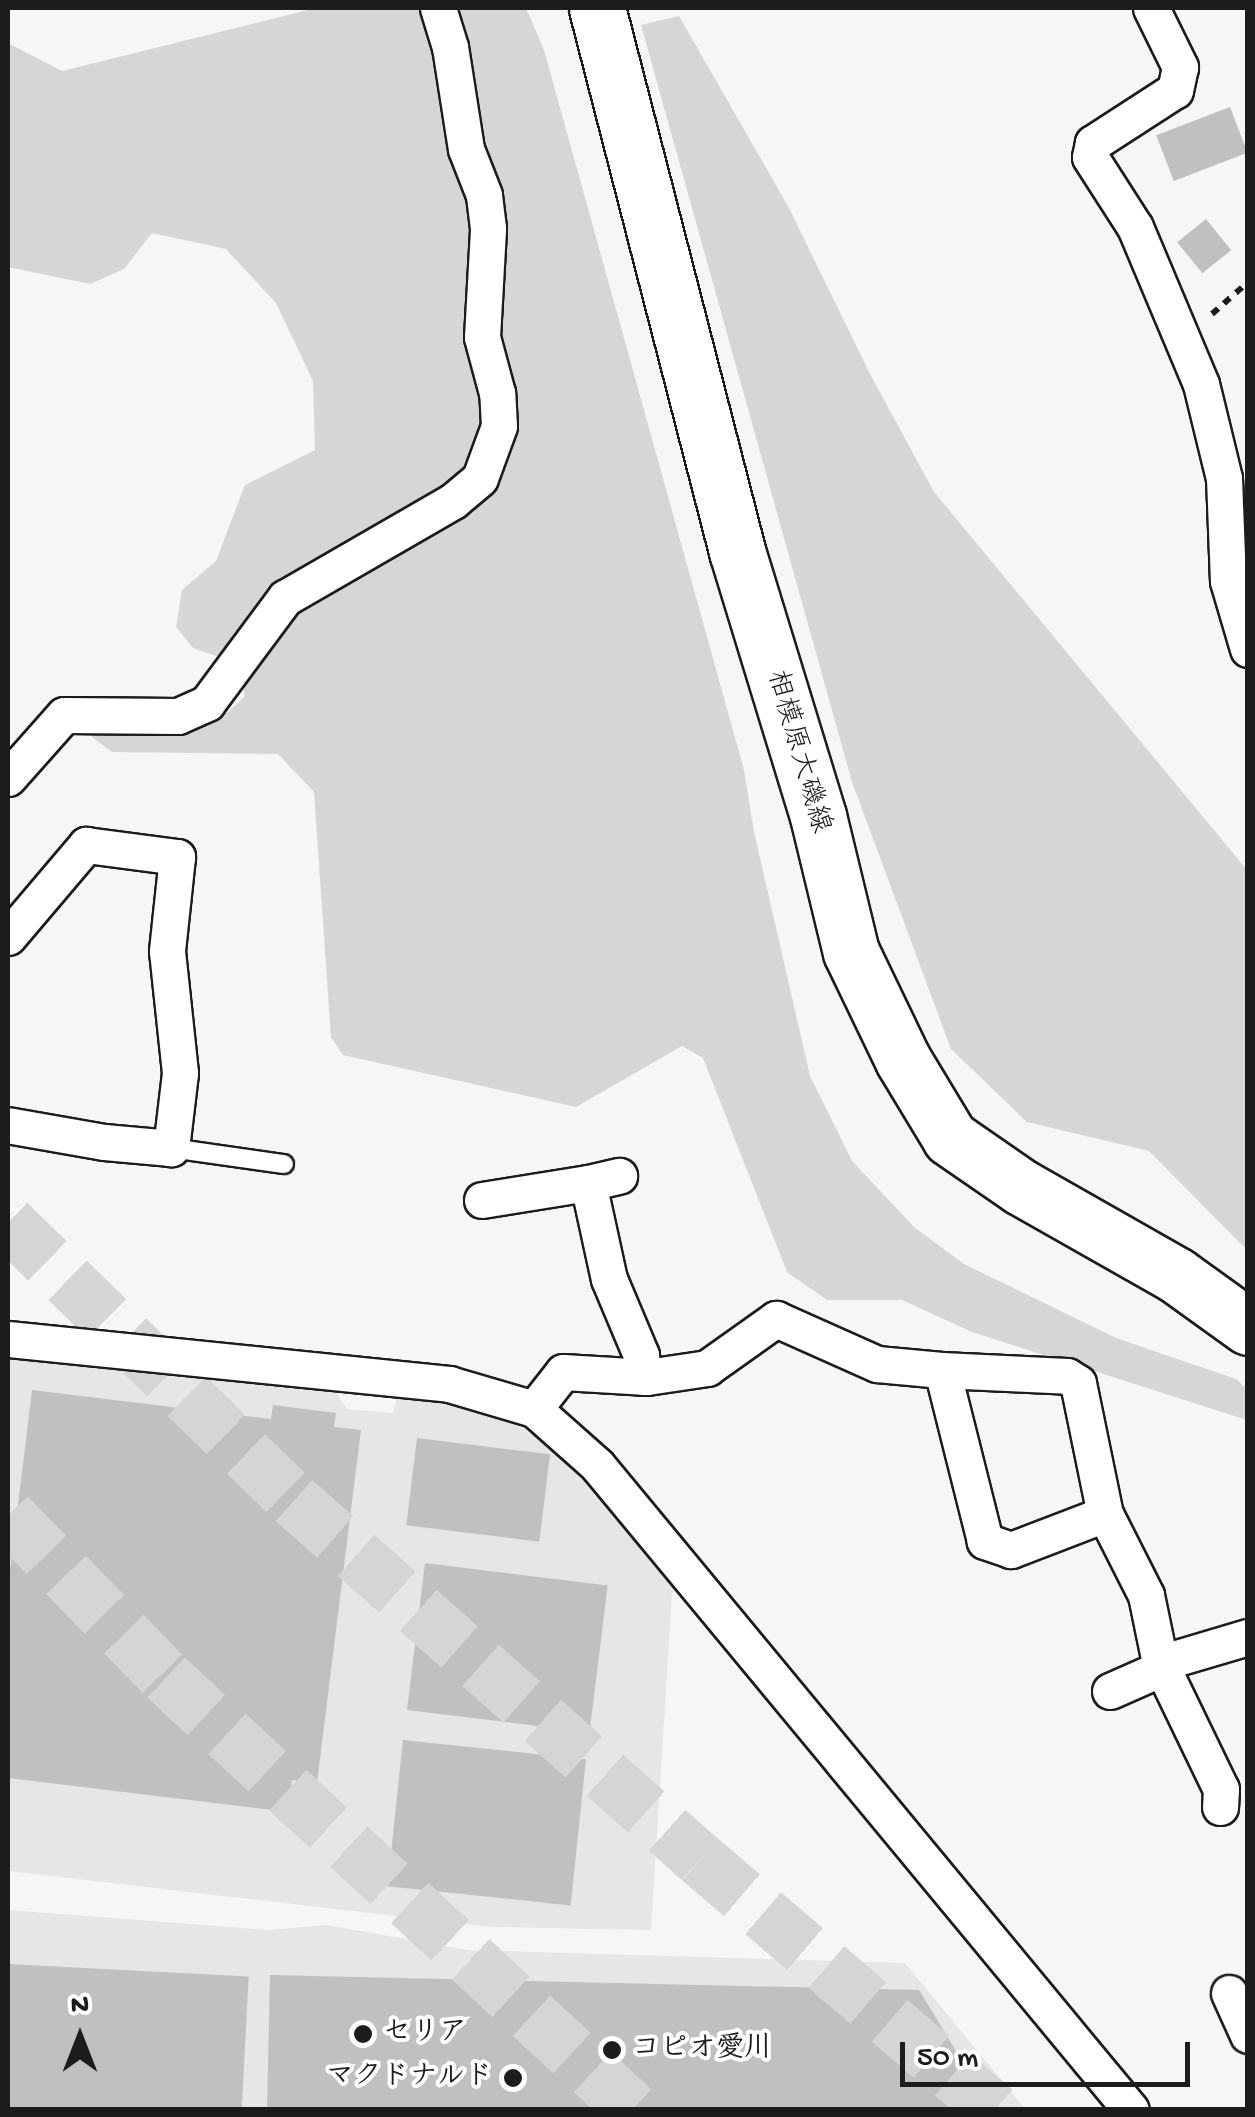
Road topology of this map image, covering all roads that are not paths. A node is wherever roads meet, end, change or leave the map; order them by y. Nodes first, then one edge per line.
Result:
1 (438, 8) edge
2 (597, 8) edge
3 (1151, 8) edge
4 (1248, 649) edge
5 (8, 778) edge
6 (8, 937) edge
7 (8, 1125) edge
8 (171, 1148) junction
9 (284, 1164) dead end
10 (482, 1200) dead end
11 (1248, 1327) edge
12 (8, 1339) edge
13 (942, 1370) junction
14 (643, 1377) junction
15 (534, 1409) junction
16 (1105, 1514) junction
17 (1248, 1637) edge
18 (1160, 1664) junction
19 (1110, 1691) dead end
20 (1220, 1807) dead end
21 (1228, 1992) dead end
22 (1248, 2035) edge
23 (1131, 2110) edge

1 - 5 street
2 - 11 main road, 相模原大磯線
3 - 4 street
6 - 8 street
7 - 8 street
8 - 9 lane
10 - 14 street
12 - 15 street
13 - 14 street
13 - 16 street
13 - 16 street
14 - 15 street
15 - 23 street
16 - 18 street
17 - 18 street
18 - 19 street
18 - 20 street
21 - 22 street

